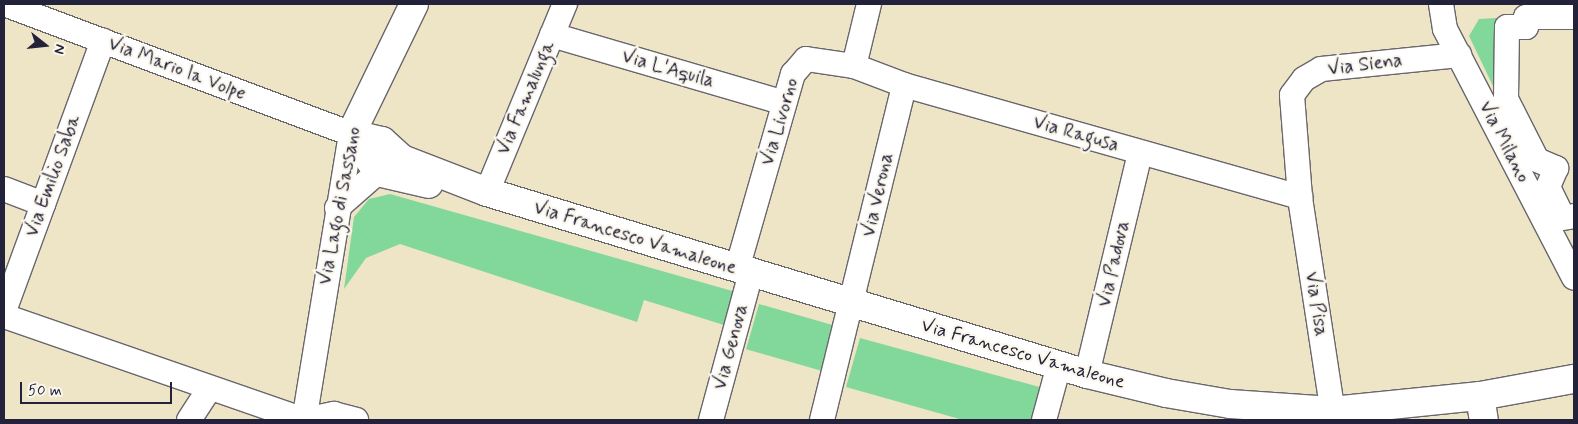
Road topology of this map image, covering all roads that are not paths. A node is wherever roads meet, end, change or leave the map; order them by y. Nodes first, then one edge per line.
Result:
1 (4, 4) edge
2 (414, 4) edge
3 (565, 4) edge
4 (869, 4) edge
5 (1442, 4) edge
6 (1574, 17) edge
7 (552, 35) junction
8 (102, 42) junction
9 (1460, 56) junction
10 (854, 66) junction
11 (904, 85) junction
12 (784, 103) junction
13 (351, 134) junction
14 (1140, 153) junction
15 (378, 172) junction
16 (4, 189) edge
17 (486, 192) junction
18 (1300, 197) junction
19 (43, 204) junction
20 (337, 208) junction
21 (1574, 216) edge
22 (1572, 267) edge
23 (744, 271) junction
24 (852, 304) junction
25 (4, 311) edge
26 (4, 316) edge
27 (1059, 365) junction
28 (1087, 374) junction
29 (1574, 379) edge
30 (210, 388) junction
31 (1482, 408) edge
32 (1333, 416) edge
33 (189, 420) edge
34 (304, 420) edge
35 (356, 420) edge
36 (711, 420) edge
37 (822, 420) edge
38 (1044, 420) edge

1 - 8 street, Via Mario la Volpe
2 - 13 main road, Via Lago di Sassano
3 - 7 street, Via Famalunga
4 - 10 street
5 - 9 street, Via Milano
6 - 21 street
7 - 12 street, Via L'Aquila
7 - 17 street, Via Famalunga
8 - 13 street, Via Mario la Volpe
8 - 19 street, Via Emilio Saba
9 - 18 street, Via Siena
9 - 22 street, Via Milano
10 - 11 street, Via Ragusa
10 - 12 street, Via Livorno
11 - 14 street, Via Ragusa
11 - 24 street, Via Verona
12 - 23 street, Via Livorno
13 - 15 main road
13 - 17 main road
13 - 20 street, Via Lago di Sassano
14 - 18 street, Via Ragusa
14 - 28 street, Via Padova
15 - 17 main road
15 - 20 street
16 - 19 street
17 - 23 main road, Via Francesco Vamaleone
18 - 32 street, Via Pisa
19 - 25 street, Via Emilio Saba
20 - 34 street, Via Lago di Sassano
23 - 24 main road, Via Francesco Vamaleone
23 - 36 street, Via Genova
24 - 27 main road, Via Francesco Vamaleone
24 - 37 street, Via Verona
26 - 30 street
27 - 28 main road, Via Francesco Vamaleone
27 - 38 street
28 - 32 main road, Via Francesco Vamaleone
29 - 31 main road, Via Francesco Vamaleone
30 - 33 street
30 - 34 street
31 - 32 main road, Via Francesco Vamaleone
34 - 35 street

